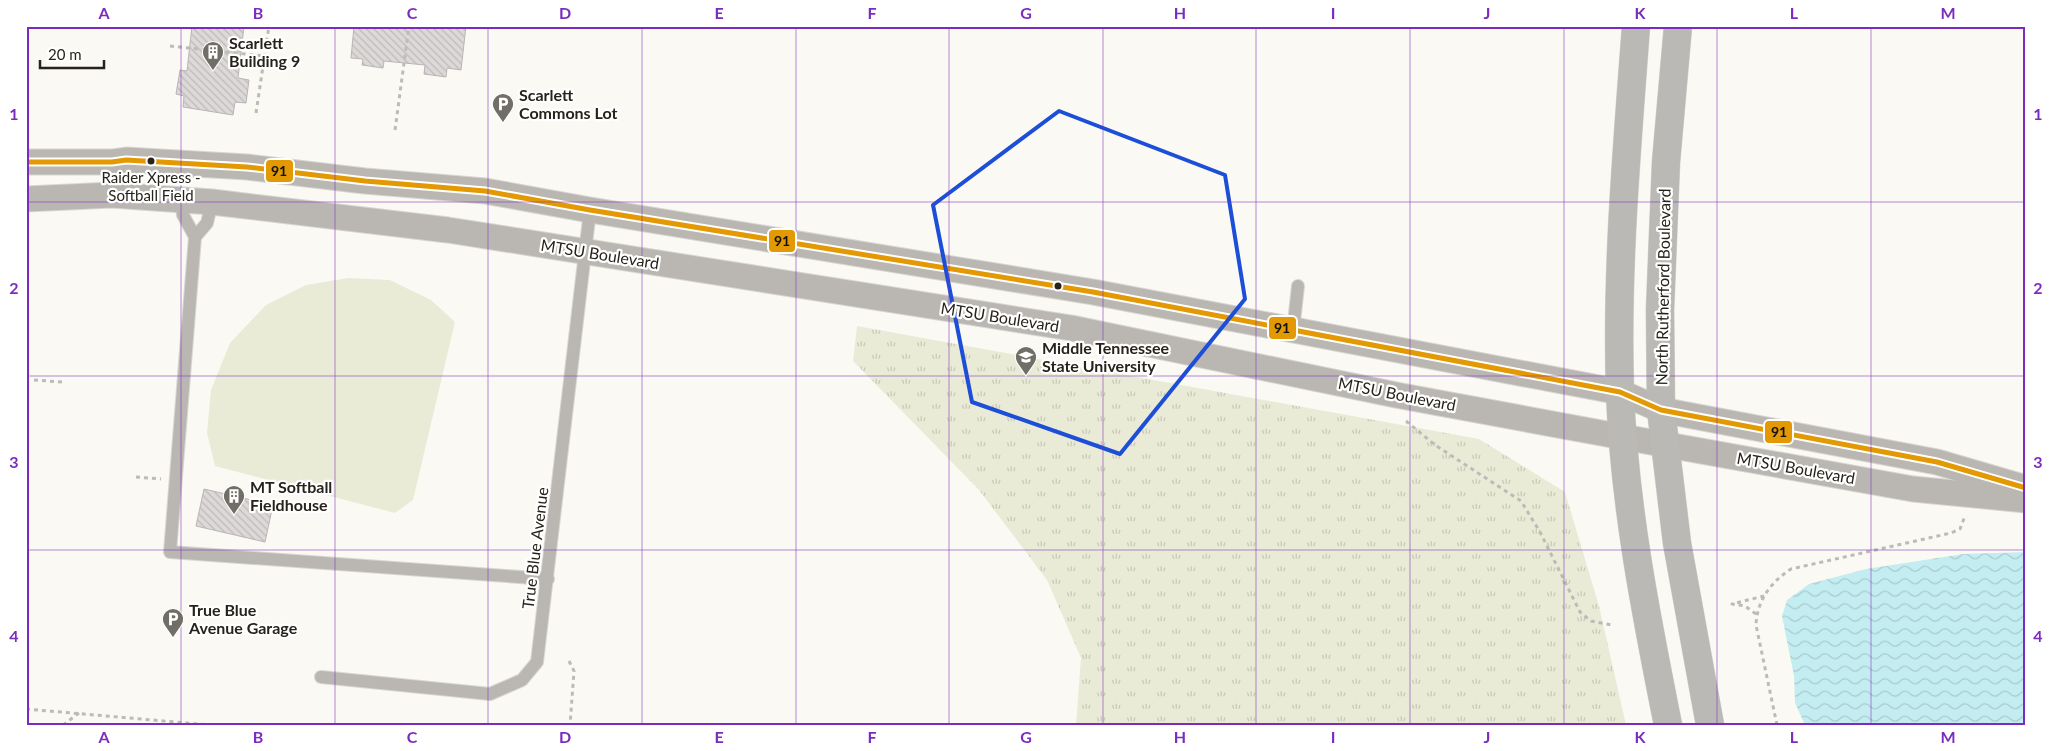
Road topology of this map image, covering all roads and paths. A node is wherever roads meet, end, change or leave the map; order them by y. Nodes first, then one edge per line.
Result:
1 (269, 26) edge
2 (410, 26) edge
3 (1636, 26) edge
4 (1678, 26) edge
5 (170, 46) dead end
6 (264, 56) junction
7 (256, 113) dead end
8 (396, 130) dead end
9 (26, 162) edge
10 (26, 199) edge
11 (181, 200) junction
12 (212, 202) junction
13 (590, 210) junction
14 (195, 237) junction
15 (586, 251) junction
16 (1298, 286) dead end
17 (1293, 331) junction
18 (34, 380) dead end
19 (62, 382) dead end
20 (1620, 392) junction
21 (1661, 410) junction
22 (1403, 418) dead end
23 (1623, 437) junction
24 (1665, 444) junction
25 (136, 477) dead end
26 (176, 480) junction
27 (2026, 488) edge
28 (2026, 500) edge
29 (1965, 513) dead end
30 (548, 579) junction
31 (1764, 596) junction
32 (1756, 614) junction
33 (1612, 625) dead end
34 (569, 661) dead end
35 (321, 677) dead end
36 (26, 709) edge
37 (79, 714) junction
38 (63, 725) edge
39 (210, 725) edge
40 (570, 725) edge
41 (1668, 725) edge
42 (1710, 725) edge
43 (1778, 725) edge

1 - 6 path
2 - 8 path
3 - 20 main road
4 - 21 main road, North Rutherford Boulevard
5 - 6 path
6 - 7 path
9 - 13 street, MTSU Boulevard
10 - 11 street, MTSU Boulevard
11 - 12 street, MTSU Boulevard
11 - 14 lane
12 - 14 lane
12 - 15 street, MTSU Boulevard
13 - 15 lane, True Blue Avenue
13 - 17 street, MTSU Boulevard
14 - 26 lane
15 - 23 street, MTSU Boulevard
15 - 30 lane, True Blue Avenue
16 - 17 lane
17 - 20 street, MTSU Boulevard
18 - 19 path
20 - 21 street, MTSU Boulevard
20 - 23 main road
21 - 24 main road, North Rutherford Boulevard
21 - 27 street, MTSU Boulevard
22 - 33 path
23 - 24 street, MTSU Boulevard
23 - 41 main road
24 - 28 street, MTSU Boulevard
24 - 42 main road, North Rutherford Boulevard
25 - 26 path
26 - 30 lane
29 - 31 path
30 - 35 lane, True Blue Avenue
31 - 32 path
31 - 32 path
32 - 43 path
34 - 40 path
36 - 37 path
37 - 38 path
37 - 39 path

